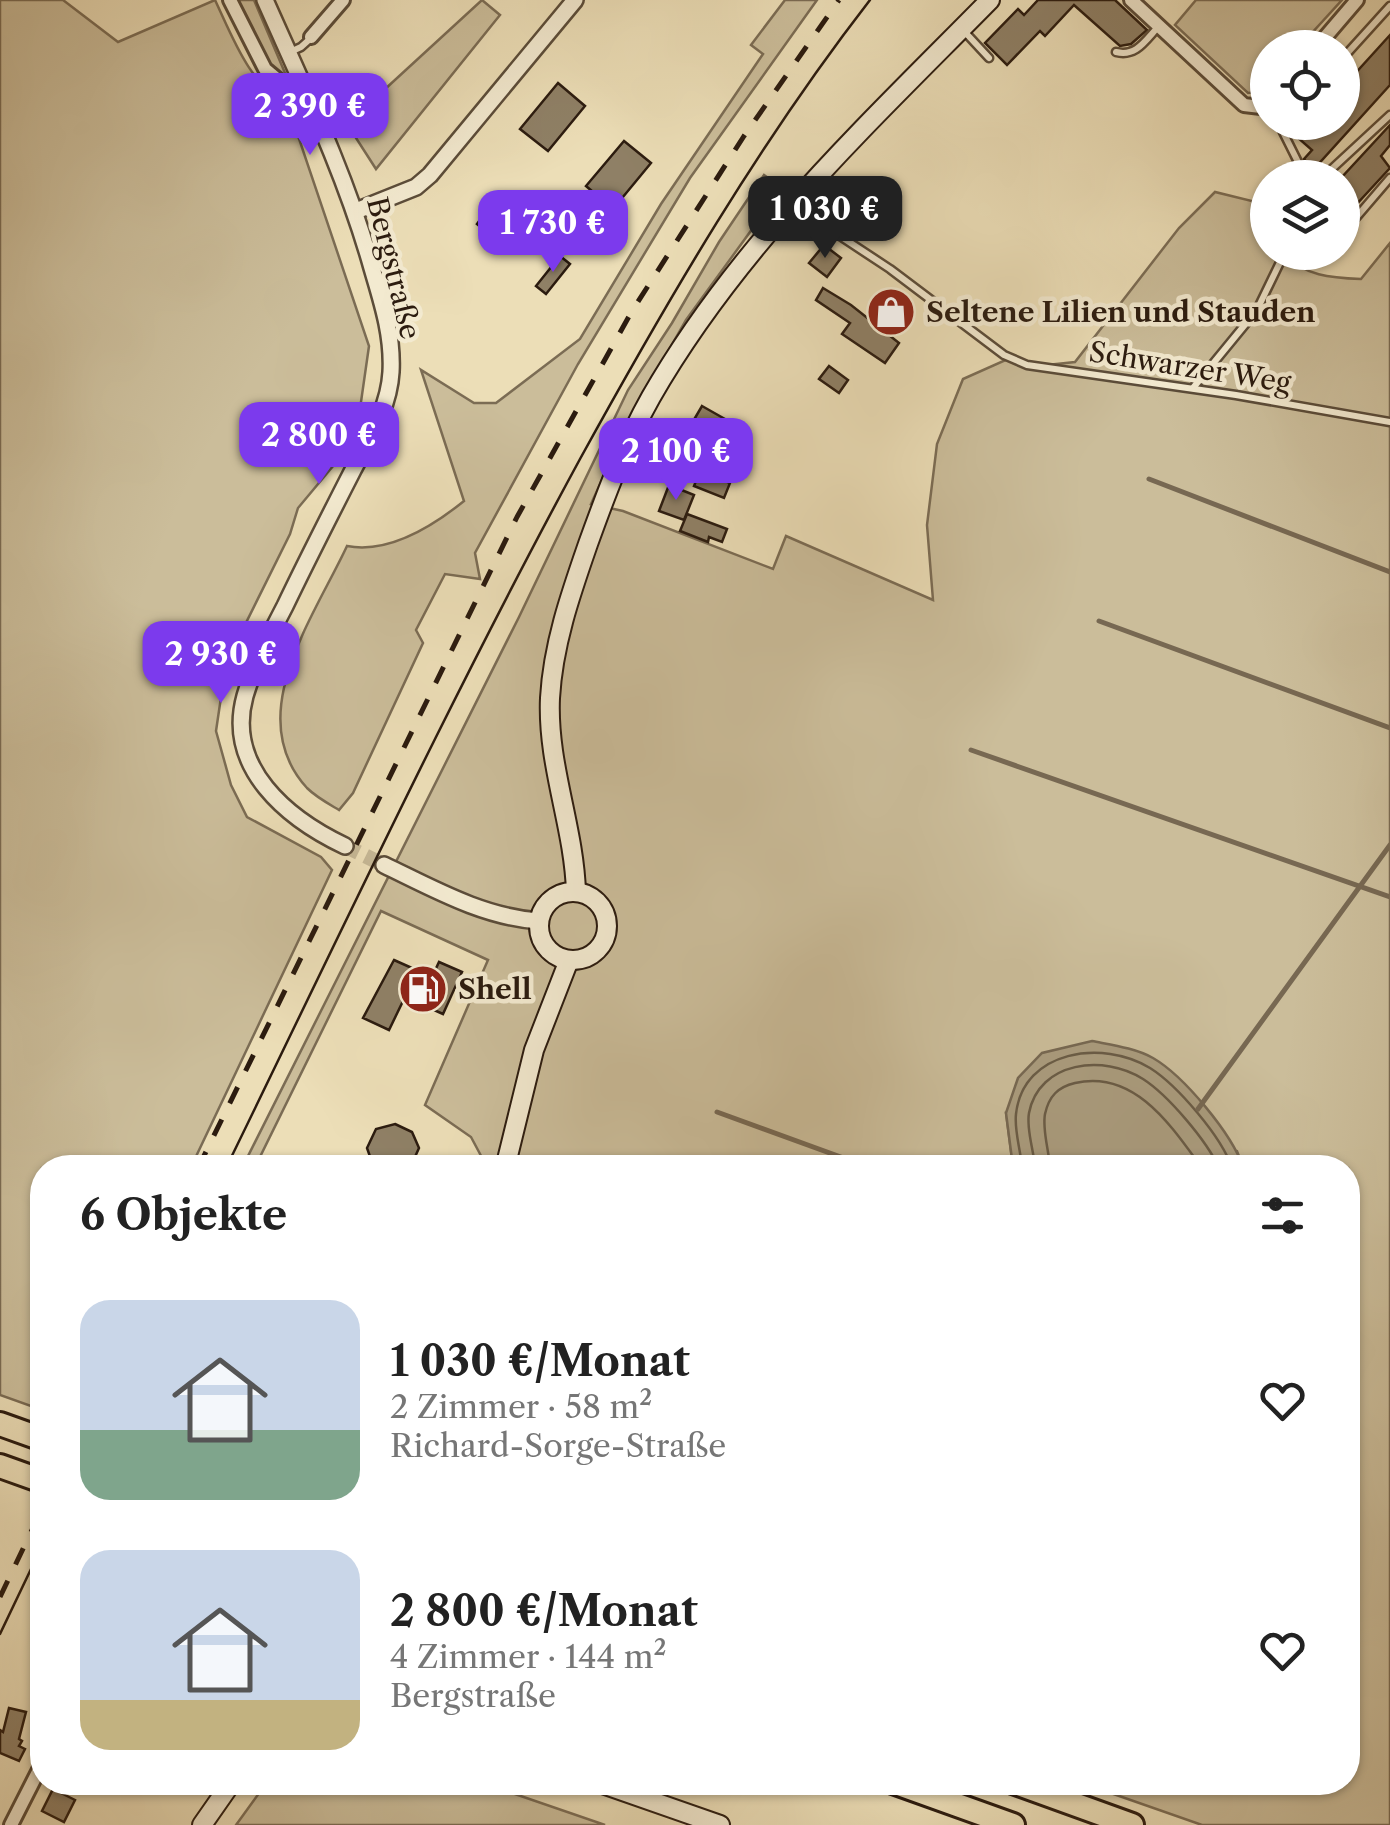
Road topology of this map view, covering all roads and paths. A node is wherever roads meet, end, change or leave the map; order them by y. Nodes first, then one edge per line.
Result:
1 (230, 0) edge
2 (265, 0) edge
3 (342, 0) edge
4 (576, 0) edge
5 (990, 0) edge
6 (1131, 0) edge
7 (1358, 0) edge
8 (1390, 6) edge
9 (1159, 26) junction
10 (962, 29) junction
11 (1332, 30) edge
12 (311, 37) joint
13 (1360, 39) edge
14 (1116, 52) dead end
15 (288, 53) junction
16 (990, 58) dead end
17 (304, 89) junction
18 (1250, 106) edge
19 (1390, 115) edge
20 (1341, 160) edge
21 (1390, 178) edge
22 (796, 200) junction
23 (356, 210) junction
24 (1360, 213) edge
25 (1276, 270) edge
26 (1192, 389) junction
27 (1390, 422) edge
28 (345, 846) tunnel mouth
29 (384, 865) tunnel mouth
30 (576, 892) junction
31 (539, 921) junction
32 (569, 960) junction
33 (508, 1155) edge
34 (0, 1424) edge
35 (30, 1435) edge
36 (0, 1466) edge
37 (30, 1477) edge
38 (30, 1788) edge
39 (222, 1795) edge
40 (634, 1795) edge
41 (929, 1795) edge
42 (1049, 1795) edge
43 (12, 1825) edge
44 (202, 1825) edge
45 (720, 1825) edge
46 (1013, 1825) edge
47 (1132, 1825) edge

1 - 17 street
2 - 15 street, Bergstraße
3 - 12 street
4 - 23 street
5 - 10 main road
6 - 9 street
7 - 11 street
8 - 13 lane
9 - 14 lane
9 - 18 street
10 - 16 lane
10 - 22 main road
12 - 15 lane
15 - 17 street, Bergstraße
17 - 23 street, Bergstraße
19 - 20 lane
21 - 24 lane
22 - 26 lane, Schwarzer Weg
22 - 30 main road
23 - 28 street, Bergstraße
25 - 26 lane
26 - 27 lane, Schwarzer Weg
29 - 31 street
30 - 31 main road
30 - 32 main road
31 - 32 main road
32 - 33 main road
34 - 35 highway
36 - 37 highway
38 - 43 street
39 - 44 main road
40 - 45 main road
41 - 46 highway
42 - 47 highway

